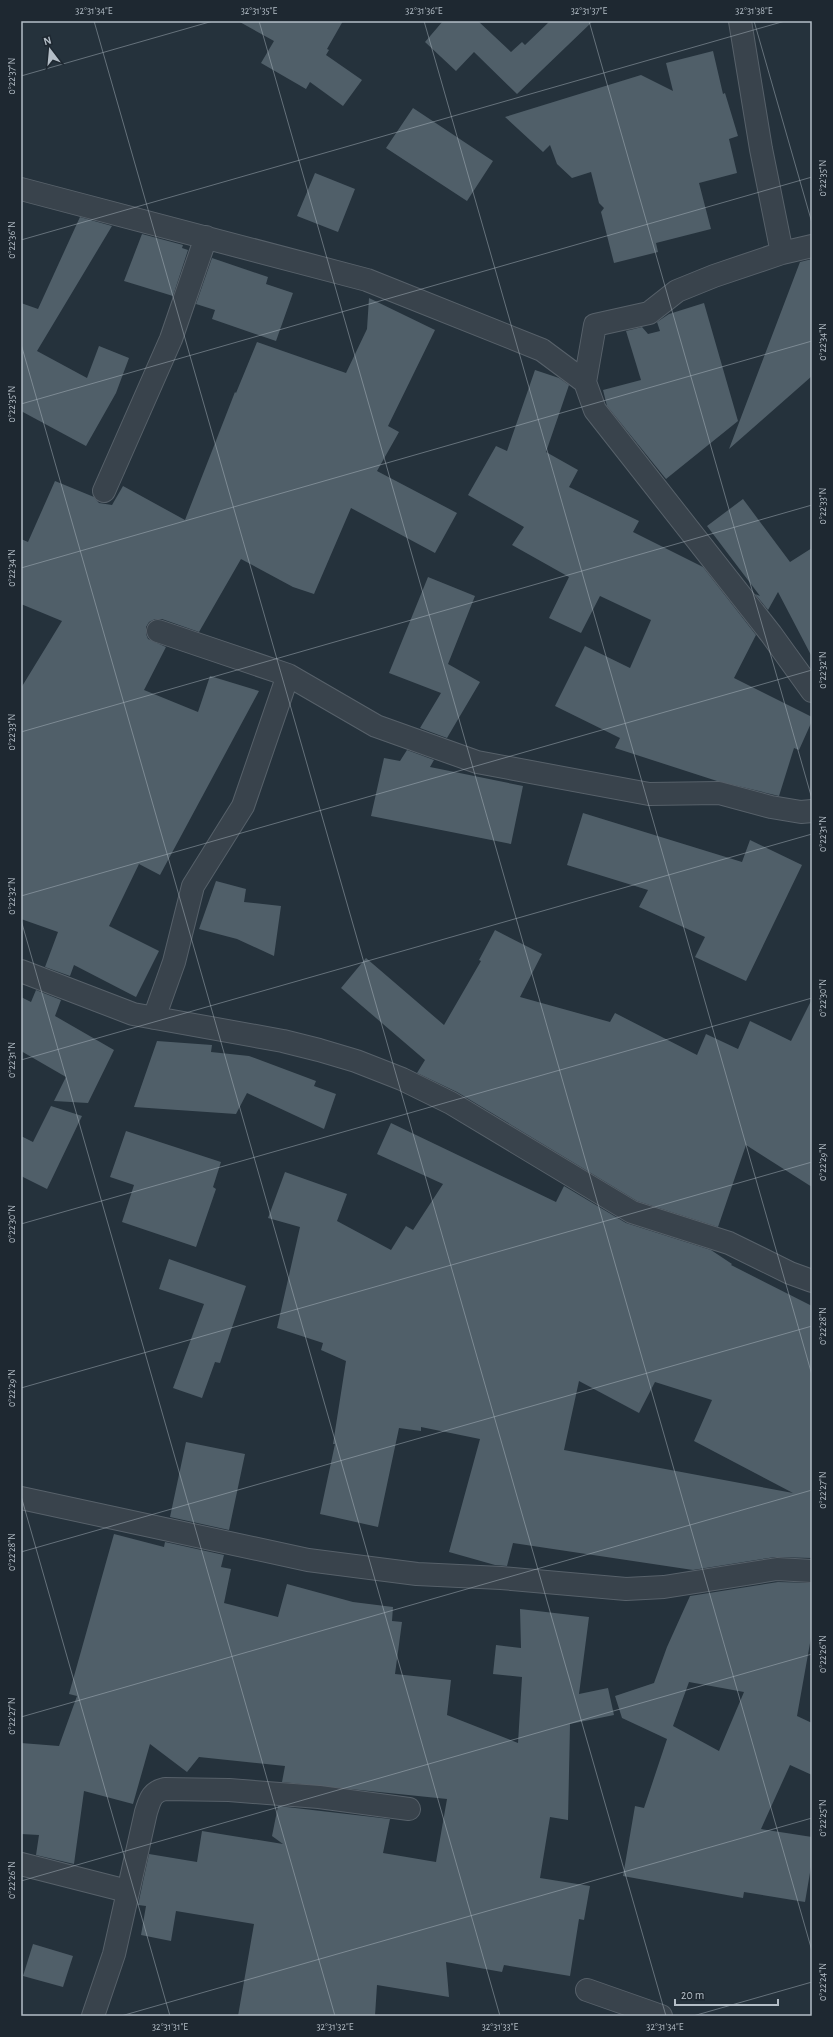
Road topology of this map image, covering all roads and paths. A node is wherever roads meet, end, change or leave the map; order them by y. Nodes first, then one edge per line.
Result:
1 (740, 21) edge
2 (21, 189) edge
3 (206, 237) junction
4 (812, 246) edge
5 (782, 253) junction
6 (585, 382) junction
7 (104, 491) dead end
8 (158, 631) dead end
9 (288, 675) junction
10 (812, 691) edge
11 (812, 811) edge
12 (21, 971) edge
13 (154, 1018) junction
14 (812, 1281) edge
15 (21, 1498) edge
16 (812, 1571) edge
17 (409, 1809) dead end
18 (21, 1864) edge
19 (127, 1891) junction
20 (587, 1990) dead end
21 (93, 2016) edge
22 (661, 2016) edge

1 - 5 street
2 - 3 street
3 - 6 street
3 - 7 street
4 - 5 street
5 - 6 street
6 - 10 street
8 - 9 street
9 - 11 street
9 - 13 street
12 - 13 street
13 - 14 street
15 - 16 street
17 - 19 street
18 - 19 street
19 - 21 street
20 - 22 street

